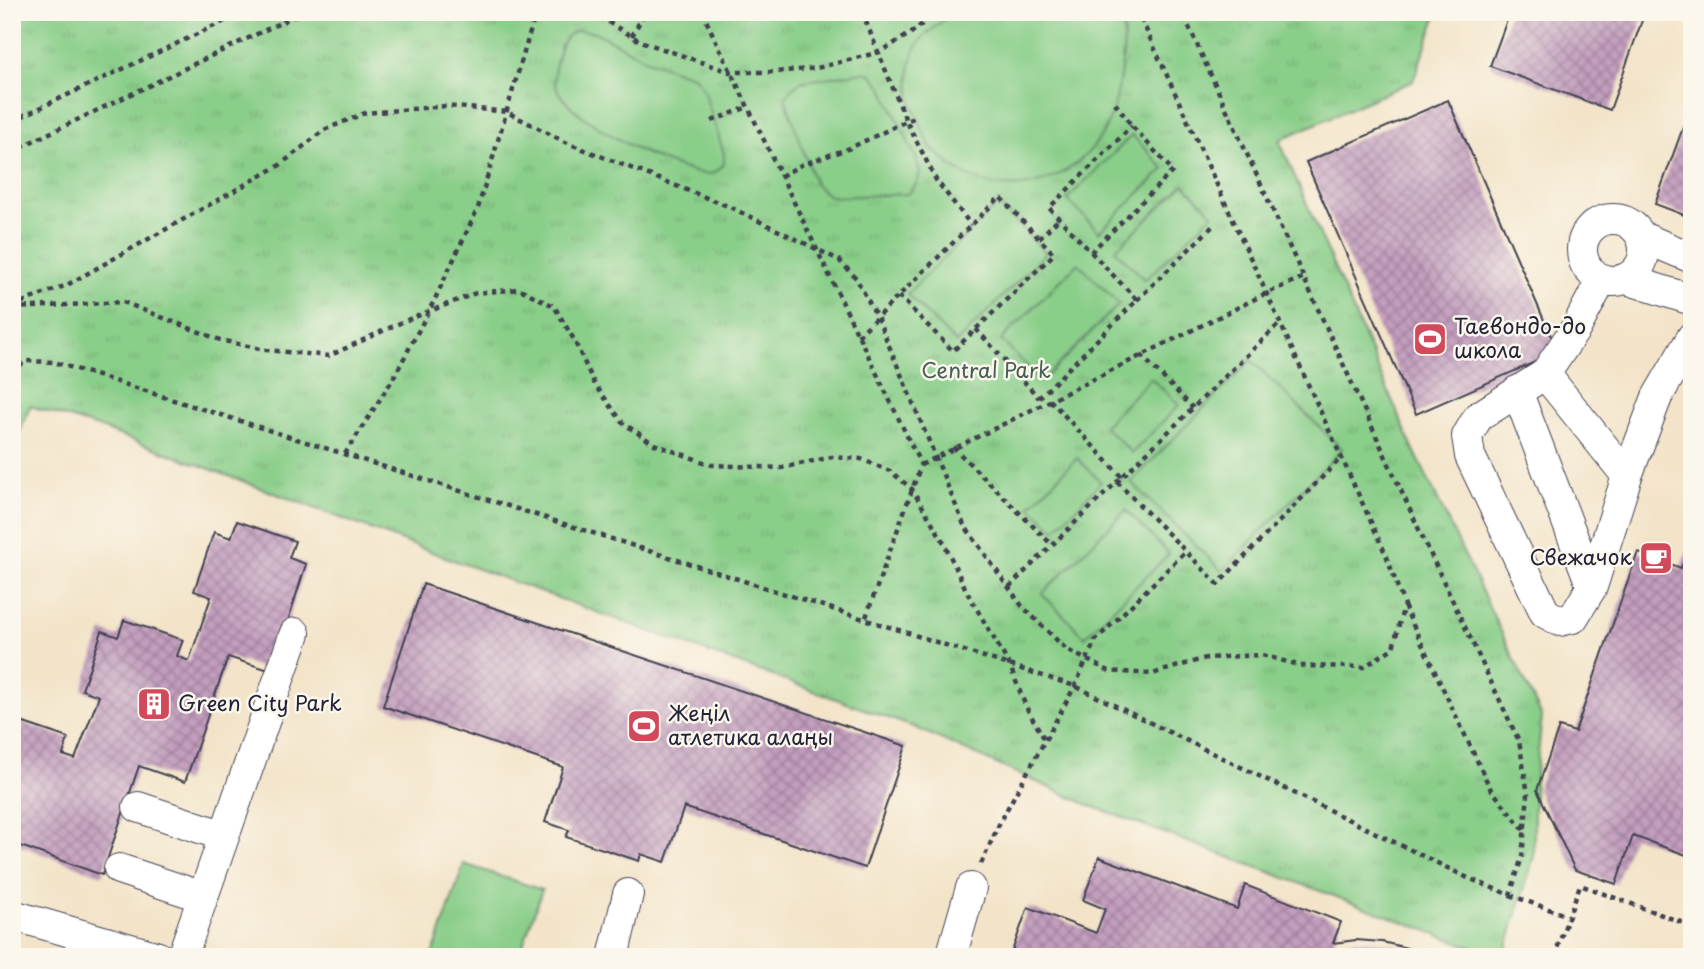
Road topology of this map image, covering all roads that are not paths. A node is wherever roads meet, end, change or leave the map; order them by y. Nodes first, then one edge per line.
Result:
1 (1642, 237) junction
2 (1692, 258) edge
3 (1614, 279) junction
4 (1692, 300) edge
5 (1692, 337) edge
6 (1545, 374) junction
7 (1517, 391) junction
8 (1627, 476) junction
9 (1592, 587) junction
10 (295, 633) dead end
11 (138, 807) dead end
12 (224, 836) junction
13 (119, 869) dead end
14 (971, 888) road end
15 (628, 894) dead end
16 (203, 897) junction
17 (12, 915) edge
18 (158, 957) edge
19 (182, 957) edge
20 (613, 957) edge
21 (951, 957) edge

1 - 2 lane
1 - 3 lane
1 - 3 lane
3 - 4 lane
3 - 6 lane
5 - 8 lane
6 - 7 lane
6 - 8 lane
7 - 9 lane
7 - 9 lane
8 - 9 lane
10 - 12 lane
11 - 12 lane
12 - 16 lane
13 - 16 lane
14 - 21 lane
15 - 20 lane
16 - 19 lane
17 - 18 lane

